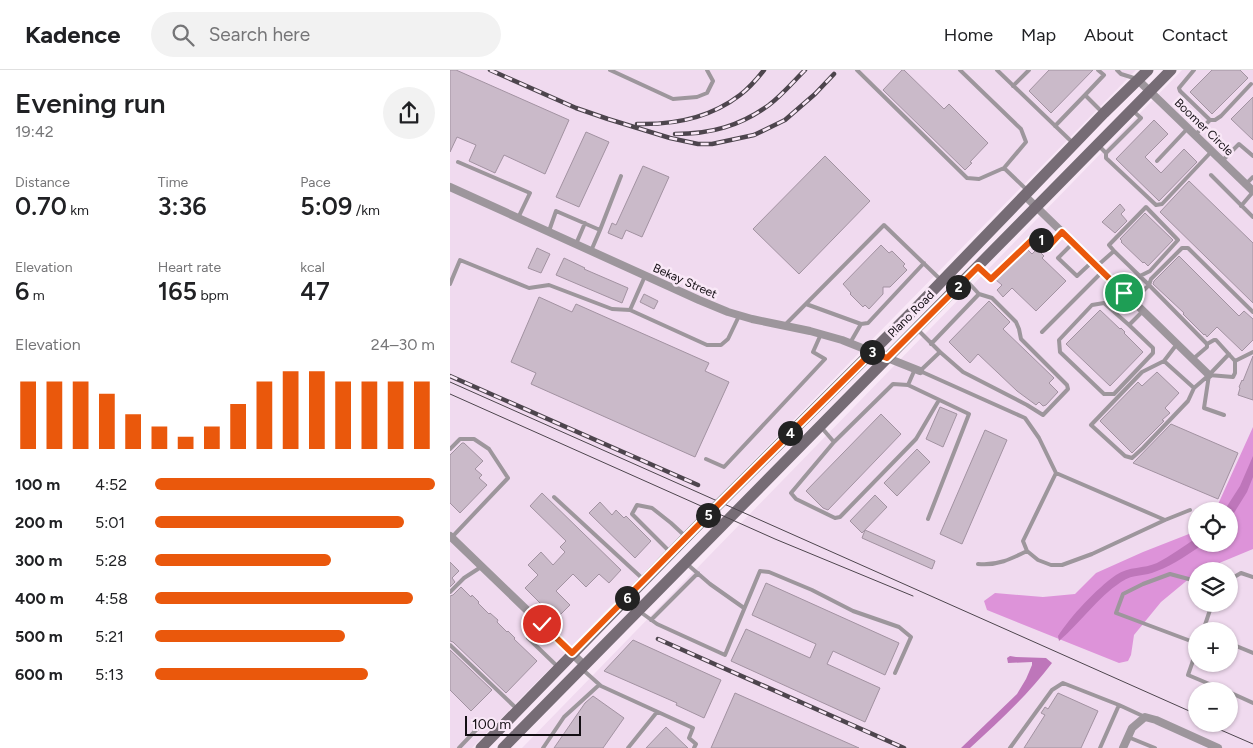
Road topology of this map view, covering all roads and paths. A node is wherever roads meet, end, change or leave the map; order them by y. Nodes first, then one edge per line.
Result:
1 (610, 70) edge
2 (707, 70) edge
3 (857, 70) edge
4 (960, 70) edge
5 (999, 70) edge
6 (1029, 70) edge
7 (1098, 70) edge
8 (1117, 70) edge
9 (1148, 70) edge
10 (1171, 70) edge
11 (1194, 70) edge
12 (1138, 80) junction
13 (1251, 84) dead end
14 (1014, 86) junction
15 (1151, 91) junction
16 (1085, 95) junction
17 (1104, 113) junction
18 (1210, 120) junction
19 (1055, 126) junction
20 (1188, 128) junction
21 (1195, 135) junction
22 (1074, 144) junction
23 (1102, 149) junction
24 (1212, 151) junction
25 (1253, 156) edge
26 (1157, 161) dead end
27 (1222, 161) junction
28 (458, 162) dead end
29 (1004, 168) junction
30 (621, 176) dead end
31 (1211, 176) dead end
32 (1253, 177) edge
33 (1246, 184) junction
34 (450, 187) edge
35 (1253, 192) edge
36 (1026, 193) junction
37 (1241, 206) junction
38 (1036, 208) junction
39 (1253, 217) edge
40 (518, 218) junction
41 (585, 224) junction
42 (600, 230) junction
43 (549, 232) junction
44 (1062, 232) junction
45 (1072, 243) junction
46 (576, 244) junction
47 (592, 251) junction
48 (1114, 251) junction
49 (924, 263) junction
50 (978, 267) junction
51 (1097, 267) junction
52 (646, 276) junction
53 (1140, 276) junction
54 (965, 280) junction
55 (942, 281) junction
56 (450, 284) edge
57 (1149, 285) junction
58 (1124, 293) junction
59 (979, 294) junction
60 (1133, 301) junction
61 (806, 304) junction
62 (630, 310) junction
63 (1143, 311) junction
64 (1253, 312) edge
65 (739, 316) junction
66 (861, 324) junction
67 (1129, 324) junction
68 (784, 326) junction
69 (916, 328) junction
70 (1042, 332) dead end
71 (821, 334) junction
72 (850, 344) junction
73 (931, 344) junction
74 (1177, 344) junction
75 (1207, 344) junction
76 (872, 352) junction
77 (940, 352) junction
78 (1253, 352) edge
79 (1229, 354) junction
80 (887, 358) junction
81 (1193, 359) junction
82 (1164, 360) junction
83 (1235, 361) junction
84 (918, 370) junction
85 (1209, 375) junction
86 (908, 385) junction
87 (1194, 388) junction
88 (939, 400) junction
89 (1224, 415) dead end
90 (820, 426) junction
91 (834, 442) junction
92 (450, 449) edge
93 (706, 459) dead end
94 (1056, 473) junction
95 (554, 497) dead end
96 (1188, 511) edge
97 (928, 519) dead end
98 (1165, 520) junction
99 (451, 537) edge
100 (686, 537) junction
101 (1027, 551) junction
102 (671, 553) junction
103 (685, 562) junction
104 (978, 564) dead end
105 (482, 566) junction
106 (698, 574) junction
107 (1238, 574) edge
108 (1253, 577) edge
109 (1188, 579) edge
110 (644, 580) junction
111 (450, 592) edge
112 (744, 608) junction
113 (638, 610) junction
114 (651, 620) junction
115 (542, 624) junction
116 (1188, 640) edge
117 (450, 645) edge
118 (1238, 647) edge
119 (572, 653) junction
120 (1253, 653) edge
121 (582, 666) junction
122 (558, 667) junction
123 (1189, 672) edge
124 (896, 673) dead end
125 (1204, 682) edge
126 (599, 685) junction
127 (1238, 697) edge
128 (1253, 703) edge
129 (1118, 705) junction
130 (517, 710) junction
131 (656, 712) junction
132 (1145, 717) junction
133 (477, 729) dead end
134 (1128, 738) junction
135 (1206, 746) edge
136 (459, 748) edge
137 (480, 748) edge
138 (503, 748) edge
139 (543, 748) edge
140 (628, 748) edge
141 (694, 748) edge
142 (1010, 748) edge
143 (1100, 748) edge
144 (1123, 748) edge
145 (1155, 748) edge
146 (1218, 748) edge

1 - 2 lane
3 - 29 lane
4 - 29 lane
5 - 14 lane
6 - 14 lane
7 - 16 lane
8 - 12 lane
9 - 12 main road, Plano Road
10 - 15 main road, Plano Road
11 - 18 lane
12 - 15 street, Boomer Circle
12 - 17 main road, Plano Road
13 - 18 lane
14 - 19 lane
15 - 20 street, Boomer Circle
15 - 23 main road, Plano Road
16 - 17 lane
16 - 19 lane
17 - 22 main road, Plano Road
18 - 21 lane
19 - 22 lane
20 - 21 street, Boomer Circle
20 - 26 lane
21 - 24 street, Boomer Circle
22 - 36 main road, Plano Road
23 - 24 lane
23 - 38 main road, Plano Road
24 - 27 street, Boomer Circle
25 - 27 lane
27 - 33 street, Boomer Circle
28 - 40 lane
29 - 36 lane
30 - 42 lane
31 - 37 lane
32 - 33 lane
33 - 35 street, Boomer Circle
34 - 40 street, Bekay Street
35 - 37 lane
36 - 38 street
36 - 55 main road, Plano Road
37 - 39 lane
38 - 44 street
38 - 50 main road, Plano Road
40 - 43 street, Bekay Street
41 - 42 lane
41 - 43 lane
41 - 46 lane
42 - 47 lane
43 - 46 street, Bekay Street
44 - 45 street
44 - 50 lane
45 - 51 street
45 - 51 lane
46 - 47 street, Bekay Street
47 - 52 street, Bekay Street
48 - 51 lane
48 - 53 lane
48 - 53 lane
49 - 55 lane
49 - 61 lane
49 - 66 lane
50 - 54 main road, Plano Road
51 - 58 street
51 - 70 lane
52 - 62 lane
52 - 65 street, Bekay Street
53 - 57 lane
53 - 58 lane
54 - 59 lane
54 - 69 main road, Plano Road
55 - 76 main road, Plano Road
56 - 62 lane
57 - 60 lane
57 - 64 lane
57 - 75 lane
58 - 60 street
59 - 73 lane
59 - 77 lane
60 - 63 street
61 - 66 lane
61 - 68 lane
62 - 65 lane
63 - 67 lane
63 - 74 street
65 - 68 street, Bekay Street
66 - 72 lane
67 - 67 lane
68 - 71 street, Bekay Street
69 - 73 lane
69 - 80 main road, Plano Road
71 - 72 street, Bekay Street
71 - 93 lane
72 - 76 street, Bekay Street
73 - 77 lane
74 - 81 street
74 - 82 lane
75 - 79 lane
75 - 81 lane
76 - 80 street, Bekay Street
76 - 100 main road, Plano Road
77 - 84 lane
78 - 83 lane
79 - 83 lane
79 - 85 lane
80 - 84 street, Bekay Street
80 - 90 main road, Plano Road
81 - 85 street
82 - 87 lane
82 - 87 lane
83 - 85 lane
84 - 86 lane
84 - 94 lane
85 - 87 lane
85 - 89 lane
86 - 88 lane
86 - 91 lane
88 - 91 lane
88 - 97 lane
90 - 91 lane
90 - 103 main road, Plano Road
92 - 99 lane
94 - 98 lane
94 - 101 lane
95 - 110 lane
96 - 98 lane
98 - 101 lane
99 - 105 street
100 - 102 main road, Plano Road
100 - 102 lane
101 - 104 lane
102 - 110 main road, Plano Road
103 - 106 lane
103 - 113 main road, Plano Road
105 - 111 lane
105 - 115 street
106 - 112 lane
106 - 114 lane
107 - 108 lane
109 - 116 lane
110 - 119 main road, Plano Road
112 - 114 lane
112 - 124 lane
113 - 114 lane
113 - 121 main road, Plano Road
115 - 119 street
115 - 122 lane
117 - 130 lane
118 - 120 lane
119 - 121 street
119 - 122 main road, Plano Road
121 - 126 lane
121 - 138 main road, Plano Road
122 - 130 main road, Plano Road
123 - 125 lane
126 - 131 lane
126 - 139 lane
127 - 128 lane
129 - 132 lane
129 - 142 lane
129 - 143 lane
130 - 137 main road, Plano Road
131 - 140 lane
131 - 141 lane
132 - 134 street
132 - 135 street
133 - 136 lane
134 - 144 street
134 - 145 lane
135 - 146 street

